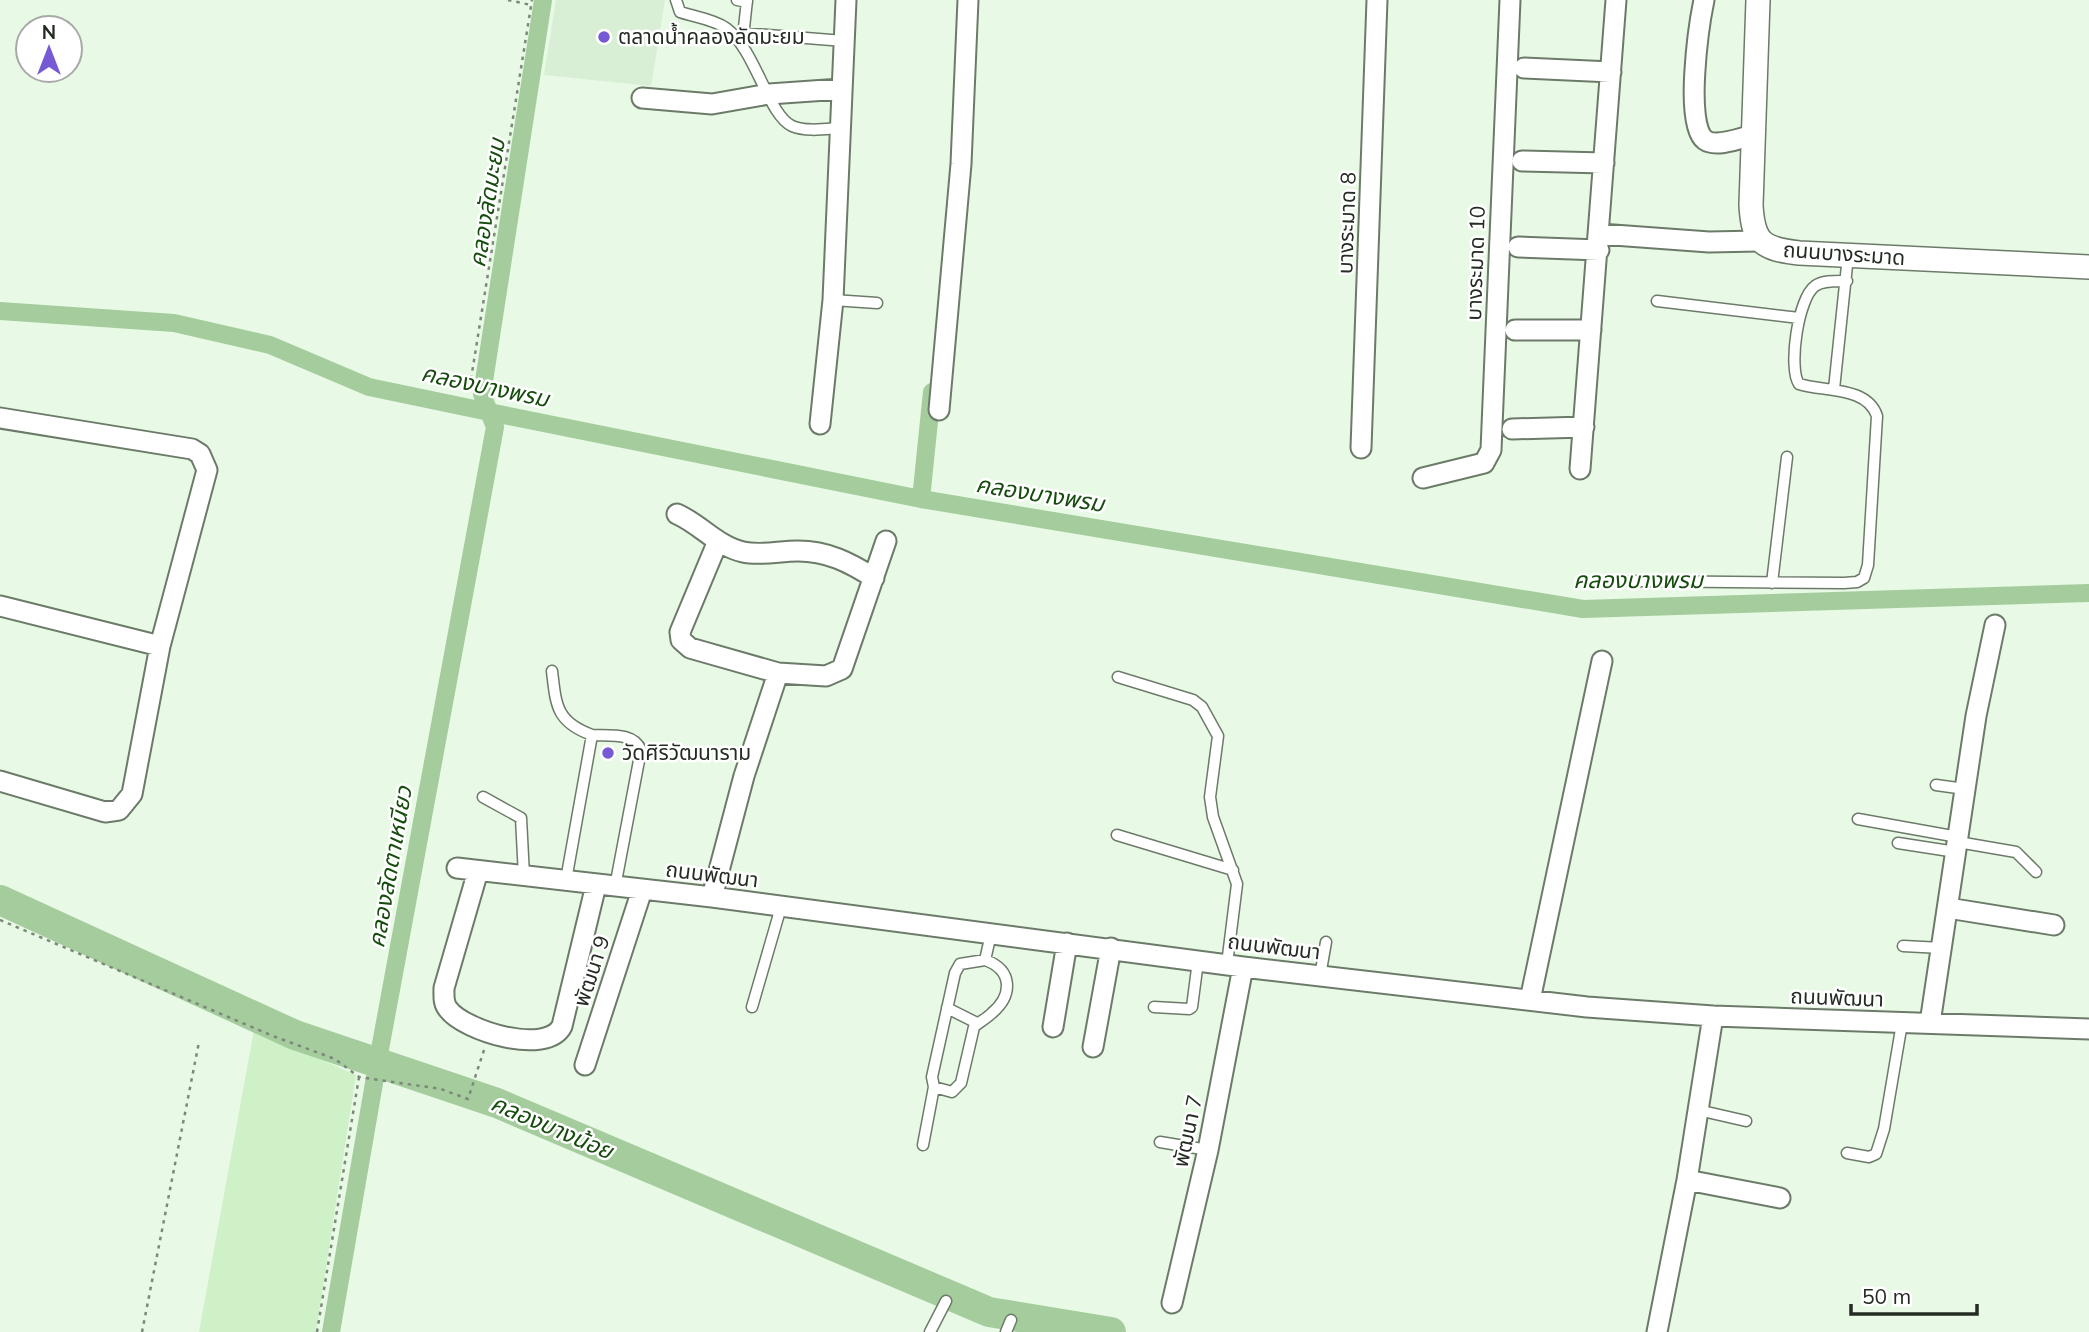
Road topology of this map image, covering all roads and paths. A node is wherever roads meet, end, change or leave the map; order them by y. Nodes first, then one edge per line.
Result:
1 (508, 0) edge
2 (676, 0) edge
3 (846, 0) edge
4 (968, 0) edge
5 (1377, 0) edge
6 (1510, 0) edge
7 (1616, 0) edge
8 (1704, 0) edge
9 (1758, 0) edge
10 (744, 1) edge
11 (532, 2) edge
12 (743, 33) junction
13 (844, 41) junction
14 (742, 44) junction
15 (1524, 68) dead end
16 (1611, 72) junction
17 (841, 89) junction
18 (769, 94) junction
19 (642, 98) dead end
20 (840, 128) junction
21 (1754, 135) junction
22 (1522, 161) dead end
23 (1604, 163) junction
24 (1759, 241) junction
25 (1600, 242) junction
26 (1518, 247) dead end
27 (1848, 256) junction
28 (2089, 267) edge
29 (1847, 281) junction
30 (833, 300) junction
31 (1657, 301) dead end
32 (877, 303) dead end
33 (1799, 318) junction
34 (1515, 330) dead end
35 (1591, 330) junction
36 (471, 379) dead end
37 (1835, 390) junction
38 (939, 411) dead end
39 (0, 418) edge
40 (820, 424) dead end
41 (1584, 427) junction
42 (1512, 429) dead end
43 (1361, 448) dead end
44 (1787, 457) dead end
45 (1580, 469) dead end
46 (1423, 478) dead end
47 (677, 514) dead end
48 (718, 541) junction
49 (886, 541) dead end
50 (874, 578) junction
51 (1631, 582) dead end
52 (1772, 583) junction
53 (0, 606) edge
54 (1995, 625) dead end
55 (160, 646) junction
56 (1602, 661) dead end
57 (552, 671) dead end
58 (778, 673) junction
59 (1118, 677) dead end
60 (592, 735) junction
61 (0, 781) edge
62 (1936, 785) dead end
63 (1965, 789) junction
64 (484, 797) dead end
65 (1858, 819) dead end
66 (1117, 835) dead end
67 (1898, 843) dead end
68 (1958, 844) junction
69 (457, 868) dead end
70 (1233, 870) junction
71 (478, 871) junction
72 (2036, 872) dead end
73 (524, 876) junction
74 (566, 880) junction
75 (606, 886) junction
76 (642, 890) junction
77 (712, 897) junction
78 (781, 907) junction
79 (1948, 908) junction
80 (0, 920) edge
81 (2054, 925) dead end
82 (991, 934) junction
83 (1326, 942) dead end
84 (1067, 943) junction
85 (1903, 946) dead end
86 (1111, 948) junction
87 (1942, 948) junction
88 (985, 960) junction
89 (1198, 961) junction
90 (1235, 965) junction
91 (1320, 976) junction
92 (1530, 1000) junction
93 (752, 1007) dead end
94 (1154, 1007) dead end
95 (947, 1008) junction
96 (1713, 1016) junction
97 (977, 1023) junction
98 (1902, 1023) junction
99 (1930, 1023) junction
100 (1053, 1027) dead end
101 (2089, 1029) edge
102 (491, 1032) junction
103 (200, 1042) dead end
104 (1093, 1047) dead end
105 (585, 1065) dead end
106 (359, 1077) junction
107 (934, 1087) junction
108 (1698, 1110) junction
109 (1746, 1121) dead end
110 (1160, 1142) dead end
111 (923, 1145) dead end
112 (1208, 1150) junction
113 (1847, 1153) dead end
114 (1687, 1180) junction
115 (1780, 1198) dead end
116 (946, 1301) dead end
117 (1172, 1303) dead end
118 (1011, 1320) dead end
119 (142, 1332) edge
120 (317, 1332) edge
121 (930, 1332) edge
122 (1006, 1332) edge
123 (1657, 1332) edge

1 - 11 path
2 - 14 lane
3 - 13 street
4 - 38 street
5 - 43 street, บางระมาด 8
6 - 46 street, บางระมาด 10
7 - 16 street
8 - 21 street
9 - 21 street, ถนนบางระมาด
10 - 12 lane
11 - 36 path
12 - 13 lane
12 - 14 lane
13 - 17 street
14 - 18 lane
15 - 16 street
16 - 23 street
17 - 18 street
17 - 20 street
18 - 19 street
18 - 20 lane
20 - 30 street
21 - 24 street, ถนนบางระมาด
22 - 23 street
23 - 25 street
24 - 25 street
24 - 27 street, ถนนบางระมาด
25 - 26 street
25 - 35 street
27 - 28 street, ถนนบางระมาด
27 - 29 lane
29 - 33 lane
29 - 37 lane
30 - 32 lane
30 - 40 street
31 - 33 lane
33 - 37 lane
34 - 35 street
35 - 41 street
37 - 52 lane
39 - 55 street
41 - 42 street
41 - 45 street
44 - 52 lane
47 - 48 street
48 - 50 street
48 - 58 street
49 - 50 street
50 - 58 street
51 - 52 lane
53 - 55 street
54 - 63 street
55 - 61 street
56 - 92 street
57 - 60 lane
58 - 77 street
59 - 70 lane
60 - 74 lane
60 - 75 lane
62 - 63 lane
63 - 68 street
64 - 73 lane
65 - 68 lane
66 - 70 lane
67 - 68 lane
68 - 72 lane
68 - 79 street
69 - 71 street, ถนนพัฒนา
70 - 90 lane
71 - 73 street, ถนนพัฒนา
71 - 102 street
73 - 74 street, ถนนพัฒนา
74 - 75 street, ถนนพัฒนา
75 - 76 street, ถนนพัฒนา
75 - 102 street
76 - 77 street, ถนนพัฒนา
76 - 105 street, พัฒนา 9
77 - 78 street, ถนนพัฒนา
78 - 82 street, ถนนพัฒนา
78 - 93 lane
79 - 81 street
79 - 87 street
80 - 106 path
82 - 84 street, ถนนพัฒนา
82 - 88 lane
83 - 91 lane
84 - 86 street, ถนนพัฒนา
84 - 100 street
85 - 87 lane
86 - 89 street, ถนนพัฒนา
86 - 104 street
87 - 99 street
88 - 95 lane
88 - 97 lane
89 - 90 street, ถนนพัฒนา
89 - 94 lane
90 - 91 street, ถนนพัฒนา
90 - 112 street, พัฒนา 7
91 - 92 street, ถนนพัฒนา
92 - 96 street, ถนนพัฒนา
95 - 97 lane
95 - 107 lane
96 - 98 street, ถนนพัฒนา
96 - 108 street
97 - 107 lane
98 - 99 street, ถนนพัฒนา
98 - 113 lane
99 - 101 street, ถนนพัฒนา
102 - 106 path
103 - 119 path
106 - 120 path
107 - 111 lane
108 - 109 lane
108 - 114 street
110 - 112 lane
112 - 117 street, พัฒนา 7
114 - 115 street
114 - 123 street
116 - 121 lane
118 - 122 lane

